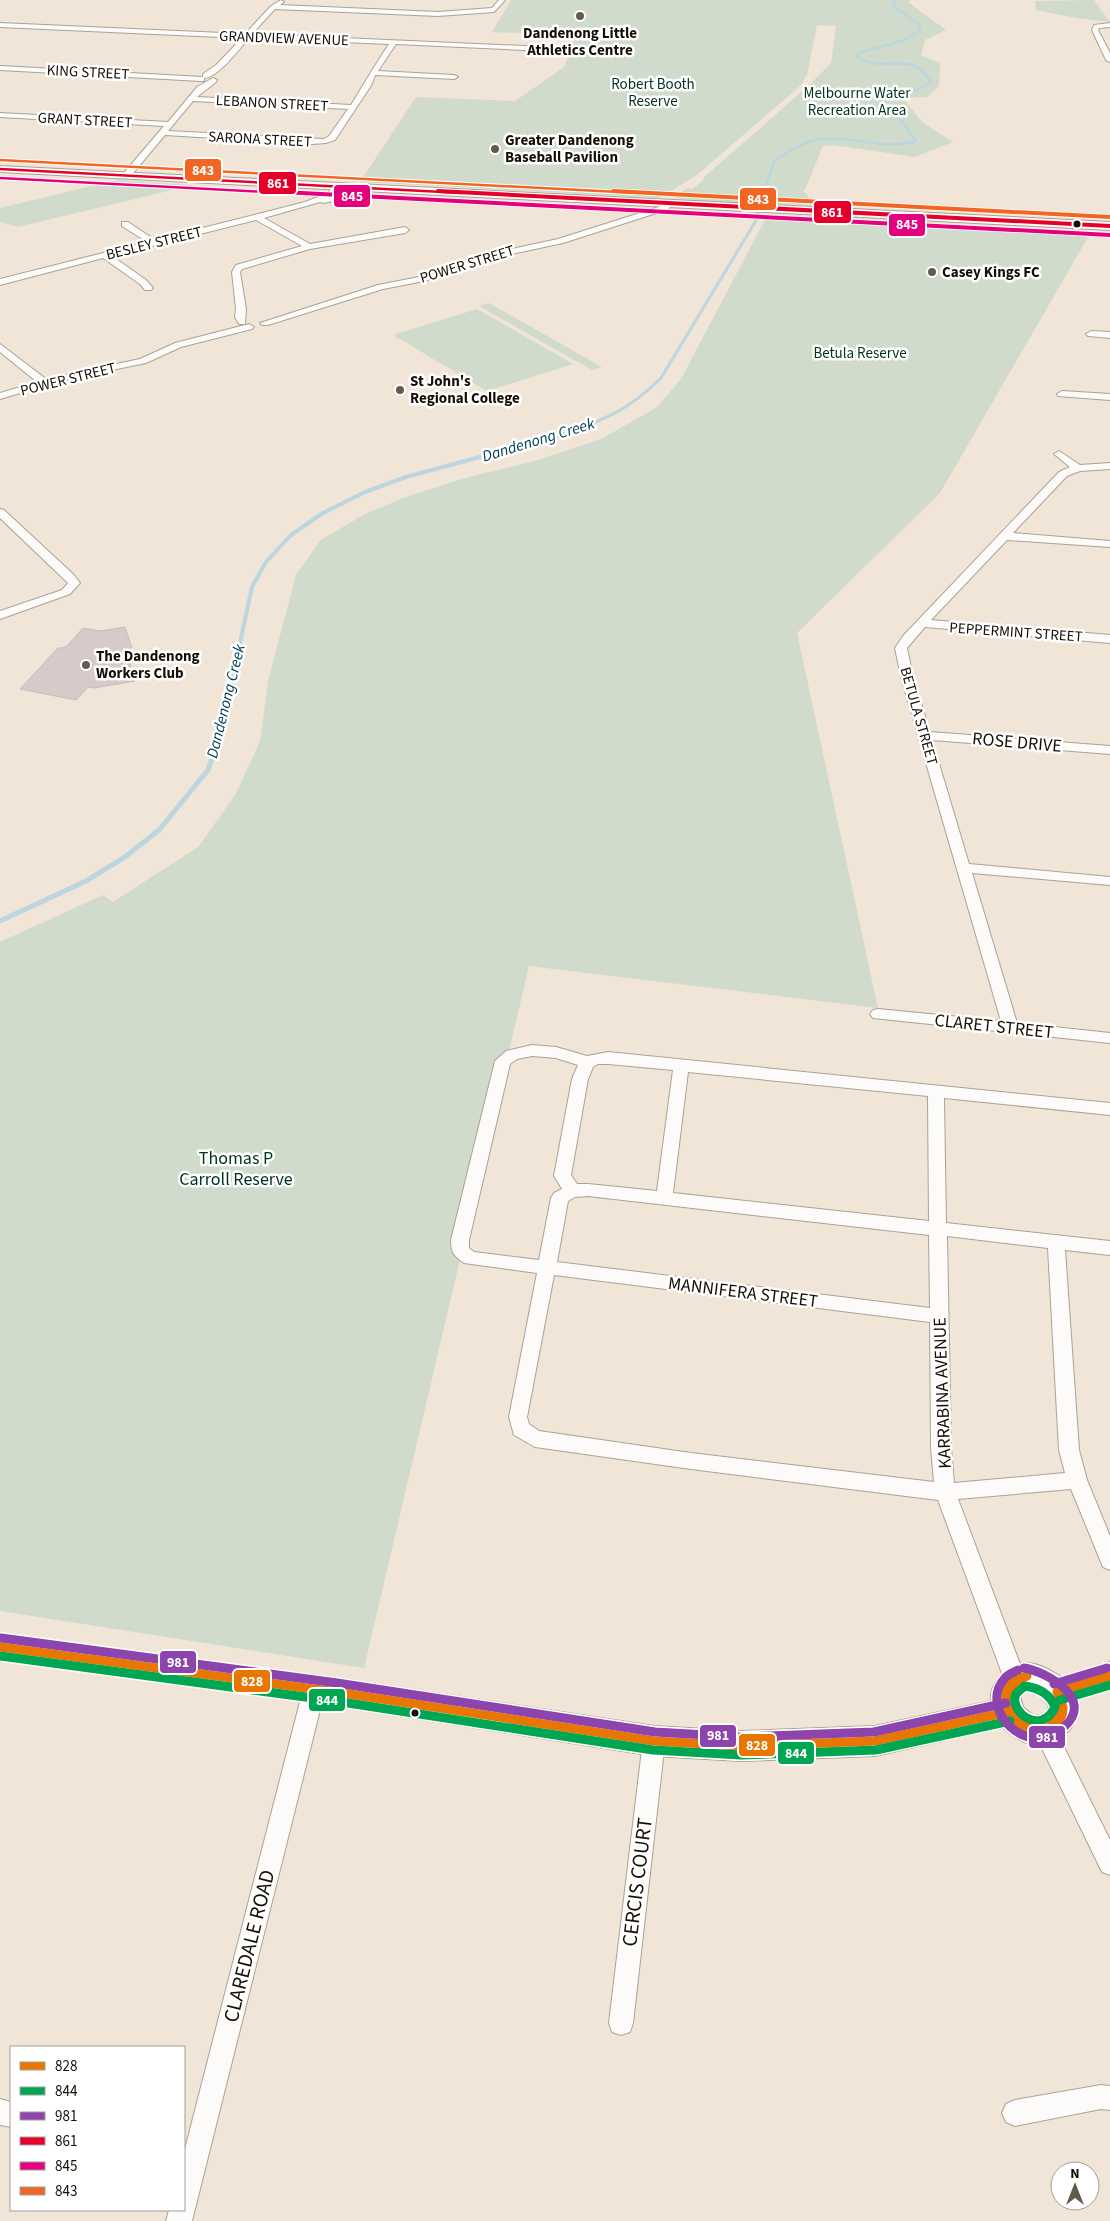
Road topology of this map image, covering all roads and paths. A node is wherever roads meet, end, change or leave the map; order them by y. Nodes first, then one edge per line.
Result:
1 (283, 0) edge
2 (502, 0) edge
3 (273, 2) edge
4 (380, 5) dead end
5 (374, 11) junction
6 (0, 25) edge
7 (1110, 25) edge
8 (247, 36) junction
9 (394, 42) junction
10 (569, 50) dead end
11 (1110, 60) edge
12 (0, 68) edge
13 (12, 69) junction
14 (372, 73) junction
15 (4, 76) dead end
16 (454, 77) dead end
17 (207, 78) junction
18 (200, 89) junction
19 (192, 99) junction
20 (353, 107) junction
21 (0, 115) edge
22 (170, 124) junction
23 (162, 133) junction
24 (0, 169) edge
25 (126, 176) junction
26 (339, 185) junction
27 (362, 187) junction
28 (308, 204) junction
29 (645, 208) junction
30 (257, 217) junction
31 (124, 224) dead end
32 (1110, 226) edge
33 (405, 230) dead end
34 (154, 243) junction
35 (309, 247) junction
36 (104, 255) junction
37 (0, 282) edge
38 (148, 288) dead end
39 (241, 309) junction
40 (258, 320) junction
41 (244, 324) junction
42 (1091, 334) dead end
43 (1110, 335) edge
44 (0, 347) edge
45 (45, 383) junction
46 (1062, 394) dead end
47 (0, 396) edge
48 (1110, 397) edge
49 (1059, 454) dead end
50 (1110, 466) edge
51 (1078, 468) junction
52 (0, 512) edge
53 (1005, 536) junction
54 (1110, 544) edge
55 (0, 615) edge
56 (922, 623) junction
57 (1110, 639) edge
58 (924, 735) junction
59 (1110, 750) edge
60 (962, 868) junction
61 (1110, 881) edge
62 (878, 1014) dead end
63 (1010, 1027) junction
64 (1110, 1038) edge
65 (586, 1063) junction
66 (681, 1066) junction
67 (936, 1093) junction
68 (1110, 1109) edge
69 (572, 1191) junction
70 (664, 1199) junction
71 (938, 1230) junction
72 (1056, 1242) junction
73 (1110, 1248) edge
74 (546, 1267) junction
75 (940, 1316) junction
76 (1077, 1480) junction
77 (945, 1492) junction
78 (1110, 1561) edge
79 (0, 1647) edge
80 (1110, 1676) edge
81 (1015, 1680) junction
82 (314, 1690) junction
83 (1057, 1692) junction
84 (1008, 1712) junction
85 (1044, 1730) junction
86 (654, 1741) junction
87 (1110, 1864) edge
88 (621, 2023) dead end
89 (1110, 2098) edge
90 (1015, 2113) dead end
91 (191, 2145) edge
92 (185, 2194) edge

1 - 3 street
2 - 5 street
3 - 5 street
3 - 8 street
4 - 5 street
6 - 8 street, GRANDVIEW AVENUE
7 - 11 street
8 - 9 street, GRANDVIEW AVENUE
8 - 17 street
9 - 10 street, GRANDVIEW AVENUE
9 - 14 street, SARONA STREET
12 - 13 street, KING STREET
13 - 15 street
13 - 17 street, KING STREET
14 - 16 street
14 - 20 street, SARONA STREET
17 - 18 street
17 - 18 street
18 - 19 street
19 - 20 street, LEBANON STREET
19 - 22 street
20 - 23 street, SARONA STREET
21 - 22 street, GRANT STREET
22 - 23 street
23 - 25 street
24 - 25 main road
25 - 26 main road
26 - 27 main road
26 - 28 street, BESLEY STREET
27 - 28 street, BESLEY STREET
27 - 29 main road
28 - 30 street, BESLEY STREET
29 - 32 main road
29 - 40 street, POWER STREET
30 - 34 street, BESLEY STREET
30 - 35 street
31 - 34 street
33 - 35 street
34 - 36 street, BESLEY STREET
35 - 39 street
36 - 37 street, BESLEY STREET
36 - 38 street
39 - 40 street
39 - 41 street
40 - 41 street, POWER STREET
41 - 45 street, POWER STREET
42 - 43 street
44 - 45 street
45 - 47 street, POWER STREET
46 - 48 street
49 - 51 street
50 - 51 street, BETULA STREET
51 - 53 street, BETULA STREET
52 - 55 street
53 - 54 street
53 - 56 street, BETULA STREET
56 - 57 street, PEPPERMINT STREET
56 - 58 street, BETULA STREET
58 - 59 street, ROSE DRIVE
58 - 60 street, BETULA STREET
60 - 61 street
60 - 63 street, BETULA STREET
62 - 63 street, CLARET STREET
63 - 64 street, CLARET STREET
65 - 66 street
65 - 69 street
65 - 74 street, MANNIFERA STREET
66 - 67 street
66 - 70 street
67 - 68 street
67 - 71 street, KARRABINA AVENUE
69 - 70 street
69 - 74 street
70 - 71 street
71 - 72 street
71 - 75 street, KARRABINA AVENUE
72 - 73 street
72 - 76 street
74 - 75 street, MANNIFERA STREET
74 - 77 street
75 - 77 street, KARRABINA AVENUE
76 - 77 street
76 - 78 street
77 - 81 street, KARRABINA AVENUE
79 - 82 main road
80 - 83 main road
81 - 83 main road
81 - 84 main road
82 - 86 main road
82 - 91 street, CLAREDALE ROAD
83 - 85 main road
84 - 85 main road
84 - 86 main road
85 - 87 street
86 - 88 street, CERCIS COURT
89 - 90 street
91 - 92 street, CLAREDALE ROAD

